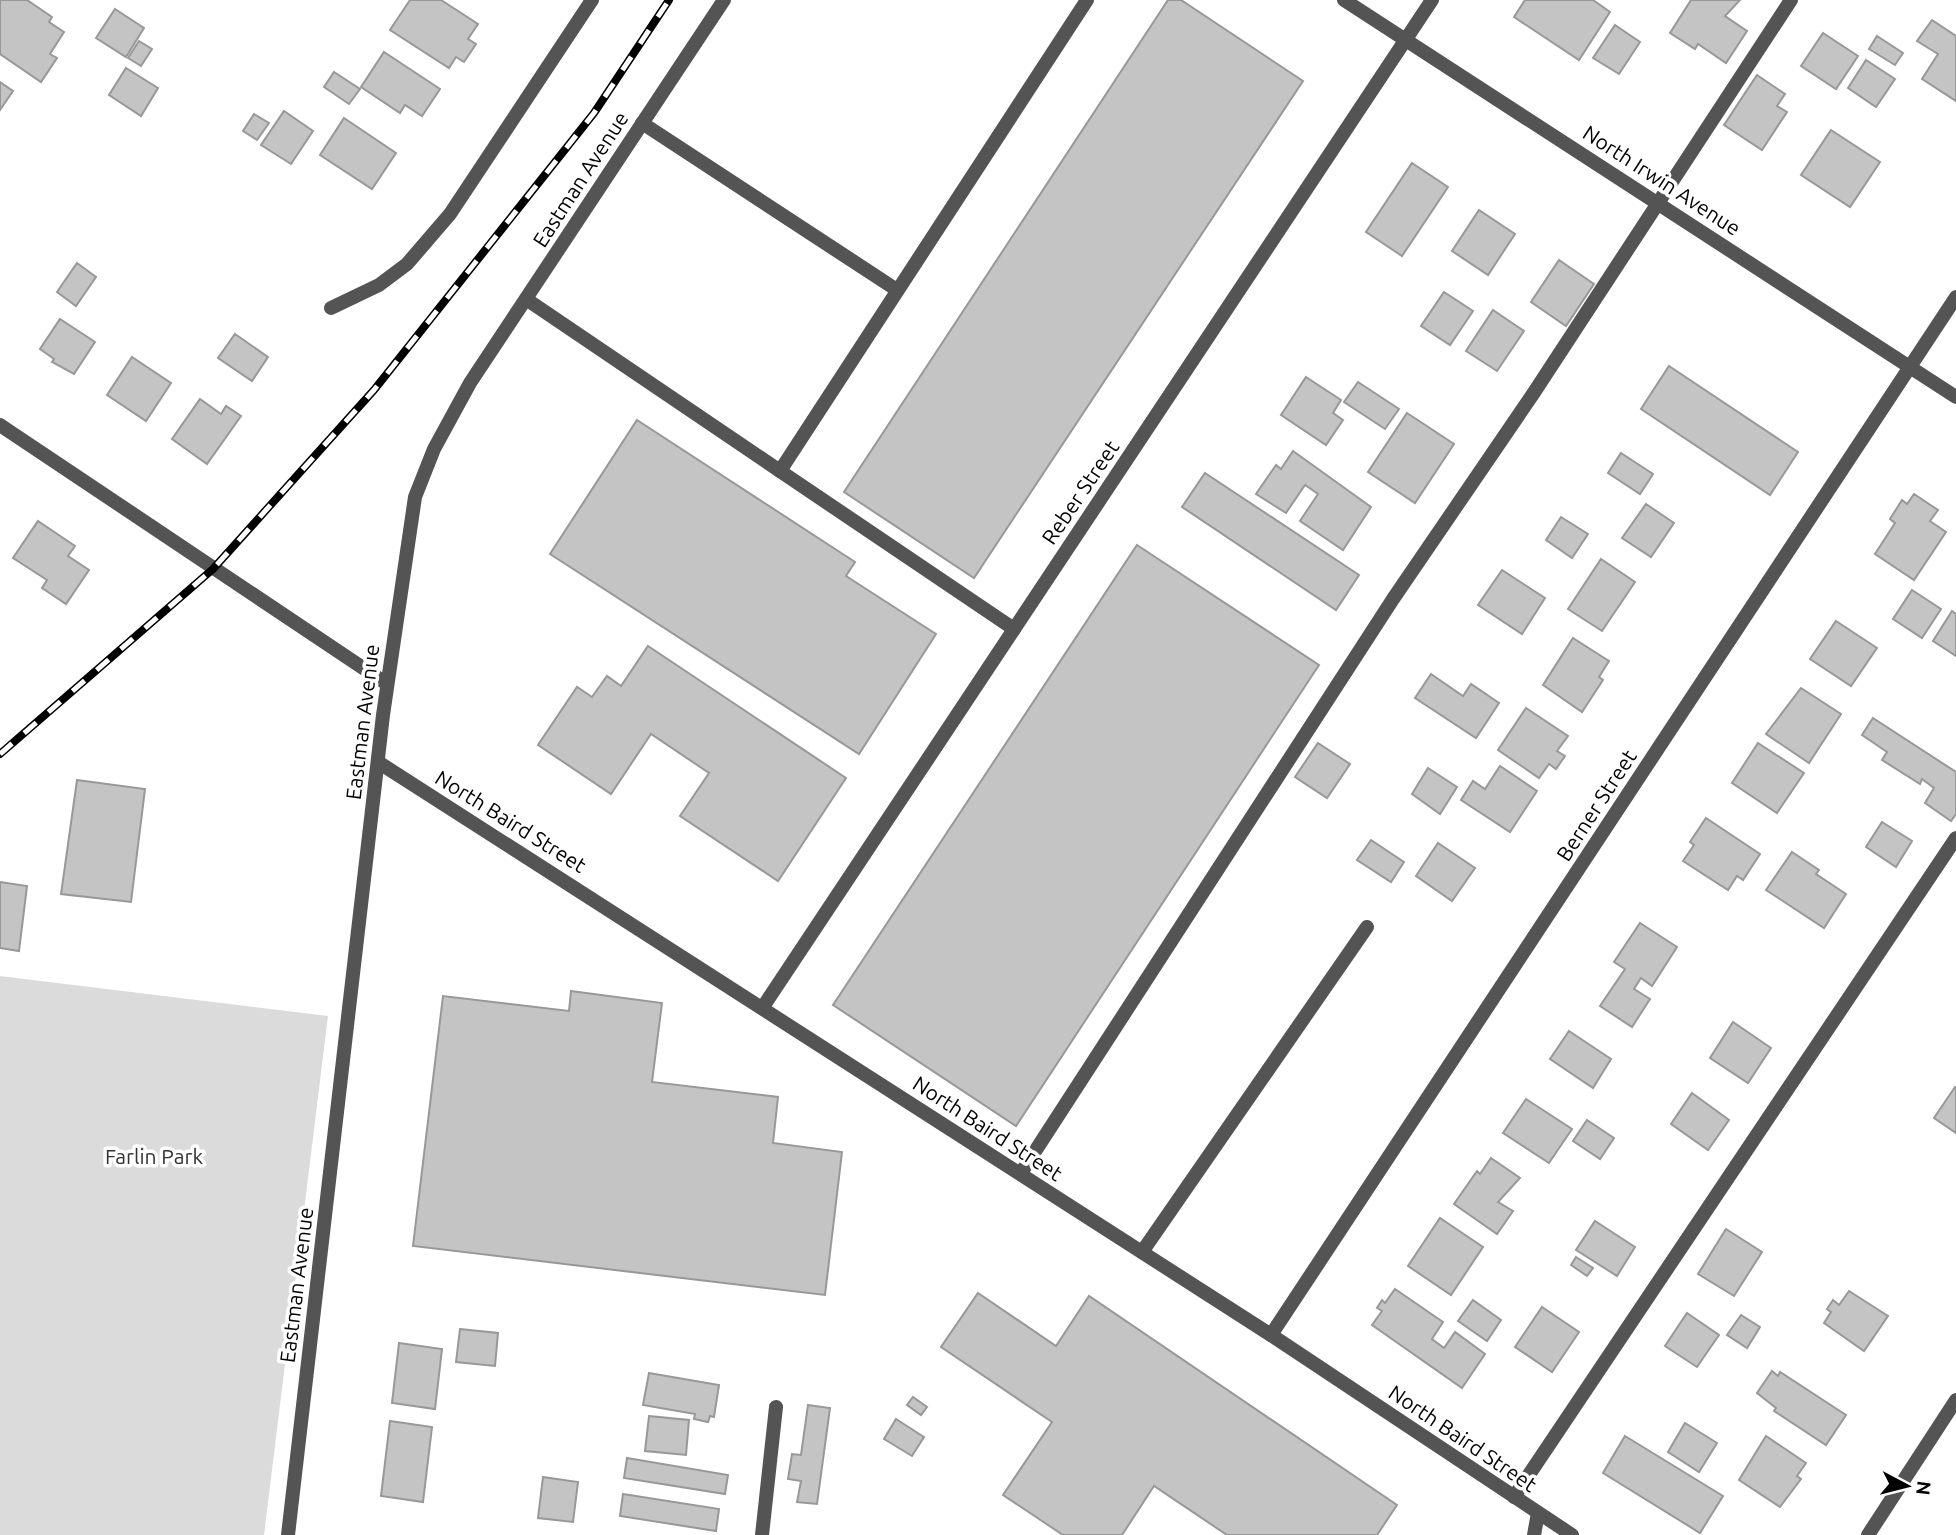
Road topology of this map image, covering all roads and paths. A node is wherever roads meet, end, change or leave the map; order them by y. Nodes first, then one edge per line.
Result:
1 (592, 0) edge
2 (724, 0) edge
3 (1087, 0) edge
4 (1344, 0) edge
5 (1432, 0) edge
6 (1791, 0) edge
7 (1406, 38) junction
8 (642, 123) junction
9 (1659, 203) junction
10 (897, 290) junction
11 (1956, 297) edge
12 (526, 299) junction
13 (331, 308) dead end
14 (1910, 367) junction
15 (1956, 397) edge
16 (0, 425) edge
17 (780, 471) junction
18 (1014, 629) junction
19 (387, 684) junction
20 (378, 762) junction
21 (1956, 838) edge
22 (1367, 927) dead end
23 (763, 1007) junction
24 (1021, 1174) junction
25 (1142, 1252) junction
26 (1271, 1335) junction
27 (1956, 1400) edge
28 (776, 1407) dead end
29 (1514, 1497) junction
30 (1538, 1513) junction
31 (288, 1535) edge
32 (762, 1535) edge
33 (1534, 1535) edge
34 (1572, 1535) edge
35 (1868, 1535) edge

1 - 13 street
2 - 8 street, Eastman Avenue
3 - 10 street
4 - 7 street, North Irwin Avenue
5 - 7 street, Reber Street
6 - 9 street
7 - 9 street, North Irwin Avenue
7 - 18 street, Reber Street
8 - 10 street
8 - 12 street, Eastman Avenue
9 - 14 street, North Irwin Avenue
9 - 24 street
10 - 17 street
11 - 14 street, Berner Street
12 - 17 street
12 - 19 street, Eastman Avenue
14 - 15 street, North Irwin Avenue
14 - 26 street, Berner Street
16 - 19 street
17 - 18 street
18 - 23 street, Reber Street
19 - 20 street, Eastman Avenue
20 - 23 street, North Baird Street
20 - 31 street, Eastman Avenue
21 - 29 street
22 - 25 street
23 - 24 street, North Baird Street
24 - 25 street, North Baird Street
25 - 26 street, North Baird Street
26 - 29 street, North Baird Street
27 - 35 street
28 - 32 street
29 - 30 street, North Baird Street
30 - 33 street
30 - 34 street, North Baird Street

